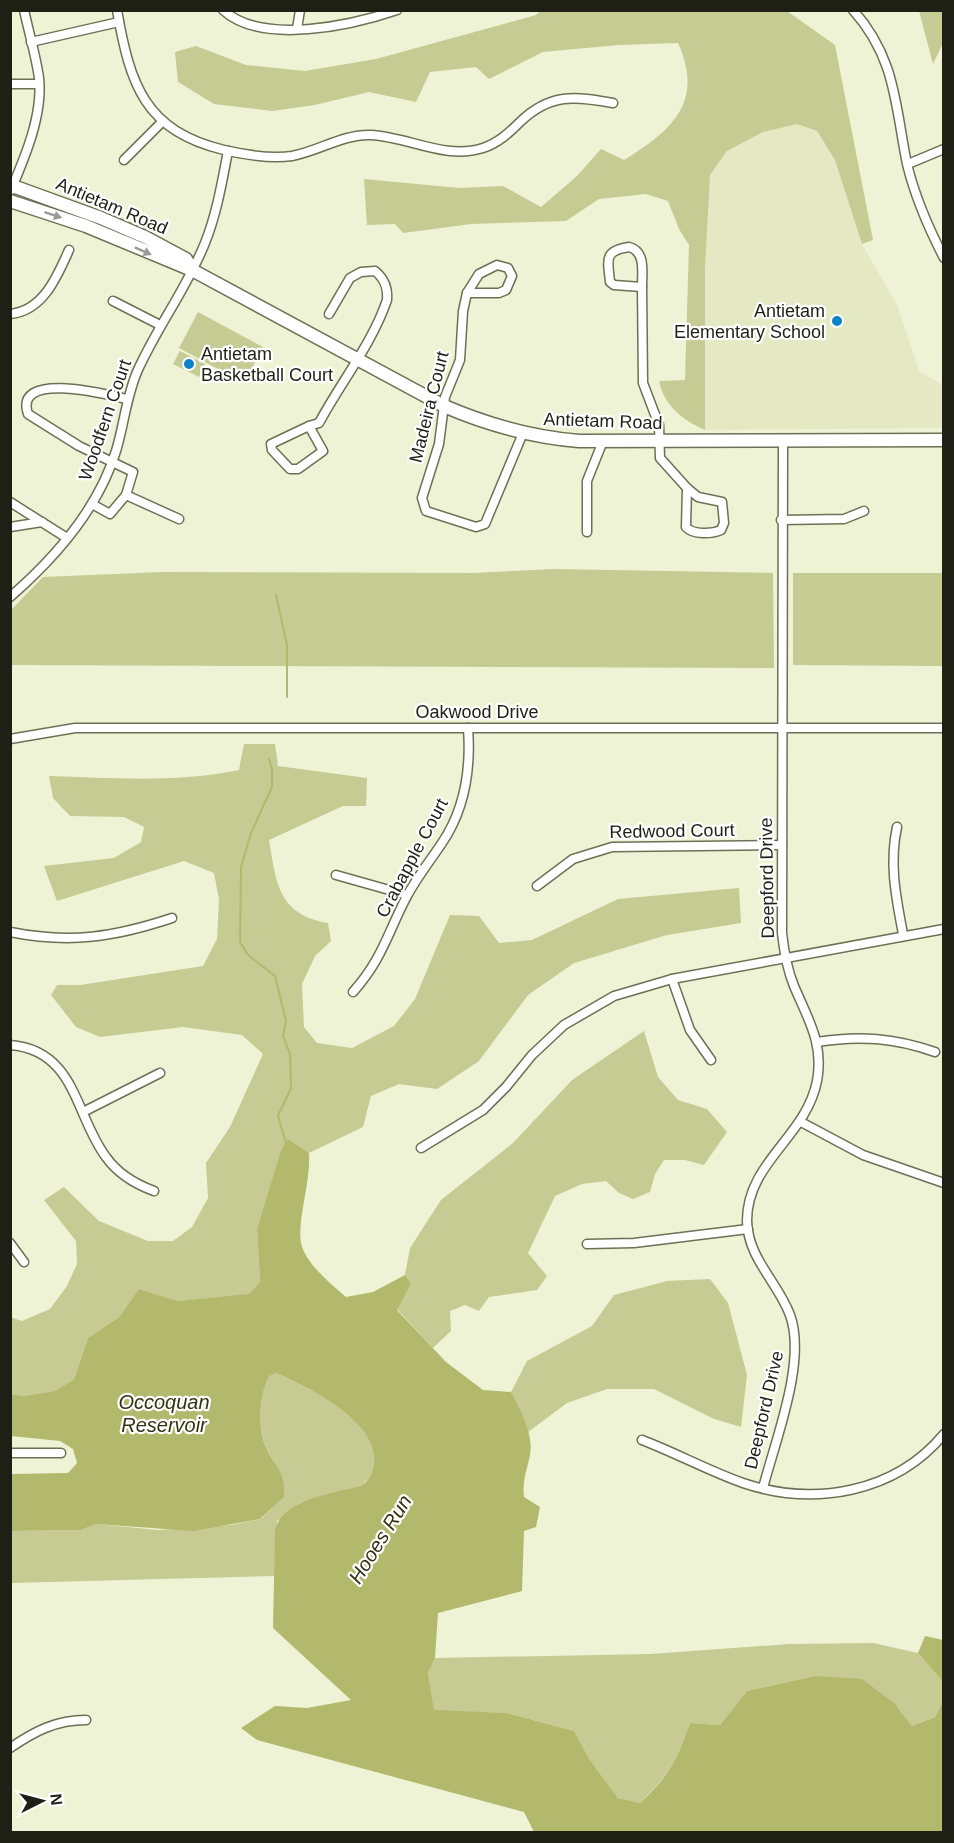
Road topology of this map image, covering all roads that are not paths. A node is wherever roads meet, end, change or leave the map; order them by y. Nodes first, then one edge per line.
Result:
1 (24, 10) edge
2 (117, 10) edge
3 (224, 10) edge
4 (300, 10) edge
5 (397, 10) edge
6 (853, 10) edge
7 (119, 22) junction
8 (297, 29) junction
9 (31, 42) junction
10 (10, 84) edge
11 (39, 84) junction
12 (613, 103) dead end
13 (162, 122) junction
14 (944, 149) edge
15 (228, 151) junction
16 (124, 160) dead end
17 (908, 165) junction
18 (11, 188) edge
19 (10, 201) edge
20 (69, 250) dead end
21 (944, 258) edge
22 (192, 270) junction
23 (642, 287) junction
24 (467, 293) junction
25 (113, 301) dead end
26 (10, 314) edge
27 (328, 314) dead end
28 (160, 325) junction
29 (358, 359) junction
30 (127, 399) junction
31 (444, 406) junction
32 (309, 426) junction
33 (523, 433) junction
34 (944, 440) edge
35 (603, 441) junction
36 (660, 441) junction
37 (783, 442) junction
38 (112, 462) junction
39 (687, 488) junction
40 (126, 495) junction
41 (10, 502) edge
42 (92, 504) junction
43 (864, 511) dead end
44 (179, 519) dead end
45 (781, 519) junction
46 (42, 522) junction
47 (10, 527) edge
48 (587, 532) dead end
49 (67, 538) junction
50 (10, 597) edge
51 (468, 728) junction
52 (944, 728) edge
53 (782, 729) junction
54 (10, 739) edge
55 (897, 827) dead end
56 (782, 845) junction
57 (336, 875) dead end
58 (537, 886) dead end
59 (407, 895) junction
60 (172, 918) dead end
61 (944, 928) edge
62 (10, 932) edge
63 (903, 934) junction
64 (785, 957) junction
65 (672, 979) junction
66 (353, 992) dead end
67 (817, 1042) junction
68 (10, 1045) edge
69 (934, 1052) dead end
70 (711, 1060) dead end
71 (160, 1073) dead end
72 (84, 1111) junction
73 (801, 1122) junction
74 (422, 1148) dead end
75 (944, 1183) edge
76 (154, 1191) dead end
77 (748, 1229) junction
78 (10, 1243) edge
79 (587, 1244) dead end
80 (24, 1262) dead end
81 (944, 1434) edge
82 (642, 1440) dead end
83 (10, 1453) edge
84 (61, 1453) dead end
85 (763, 1488) junction
86 (86, 1720) dead end
87 (10, 1748) edge

1 - 9 street
2 - 7 street
3 - 8 street
4 - 8 street
5 - 8 street
6 - 17 street
7 - 9 street
7 - 13 street
9 - 11 street
10 - 11 street
11 - 18 street
12 - 15 street
13 - 15 street
13 - 16 street
14 - 17 street
15 - 22 street, Woodfern Court
17 - 21 street
18 - 22 street, Antietam Road
19 -> 22 street, Antietam Road
20 - 26 street
22 - 28 street, Woodfern Court
22 - 29 street, Antietam Road
23 - 23 street
23 - 36 street
24 - 24 street, Madeira Court
24 - 31 street, Madeira Court
25 - 28 street
27 - 29 street
28 - 30 street, Woodfern Court
29 - 31 street, Antietam Road
29 - 32 street
30 - 38 street, Woodfern Court
30 - 38 street
31 - 33 street, Antietam Road
31 - 33 street, Madeira Court
32 - 32 street
33 - 35 street, Antietam Road
34 - 37 street, Antietam Road
35 - 36 street, Antietam Road
35 - 48 street
36 - 37 street, Antietam Road
36 - 39 street
37 - 45 street, Deepford Drive
38 - 40 street
38 - 42 street, Woodfern Court
39 - 39 street
40 - 42 street
40 - 44 street
41 - 46 street
42 - 49 street, Woodfern Court
43 - 45 street
45 - 53 street, Deepford Drive
46 - 47 street
46 - 49 street
49 - 50 street, Woodfern Court
51 - 53 street, Oakwood Drive
51 - 54 street, Oakwood Drive
51 - 59 street, Crabapple Court
52 - 53 street, Oakwood Drive
53 - 56 street, Deepford Drive
55 - 63 street
56 - 58 street, Redwood Court
56 - 64 street, Deepford Drive
57 - 59 street
59 - 66 street, Crabapple Court
60 - 62 street
61 - 63 street
63 - 64 street
64 - 65 street
64 - 67 street, Deepford Drive
65 - 70 street
65 - 74 street
67 - 69 street
67 - 73 street, Deepford Drive
68 - 72 street
71 - 72 street
72 - 76 street
73 - 75 street
73 - 77 street, Deepford Drive
77 - 79 street
77 - 85 street, Deepford Drive
78 - 80 street
81 - 85 street
82 - 85 street
83 - 84 street
86 - 87 street

